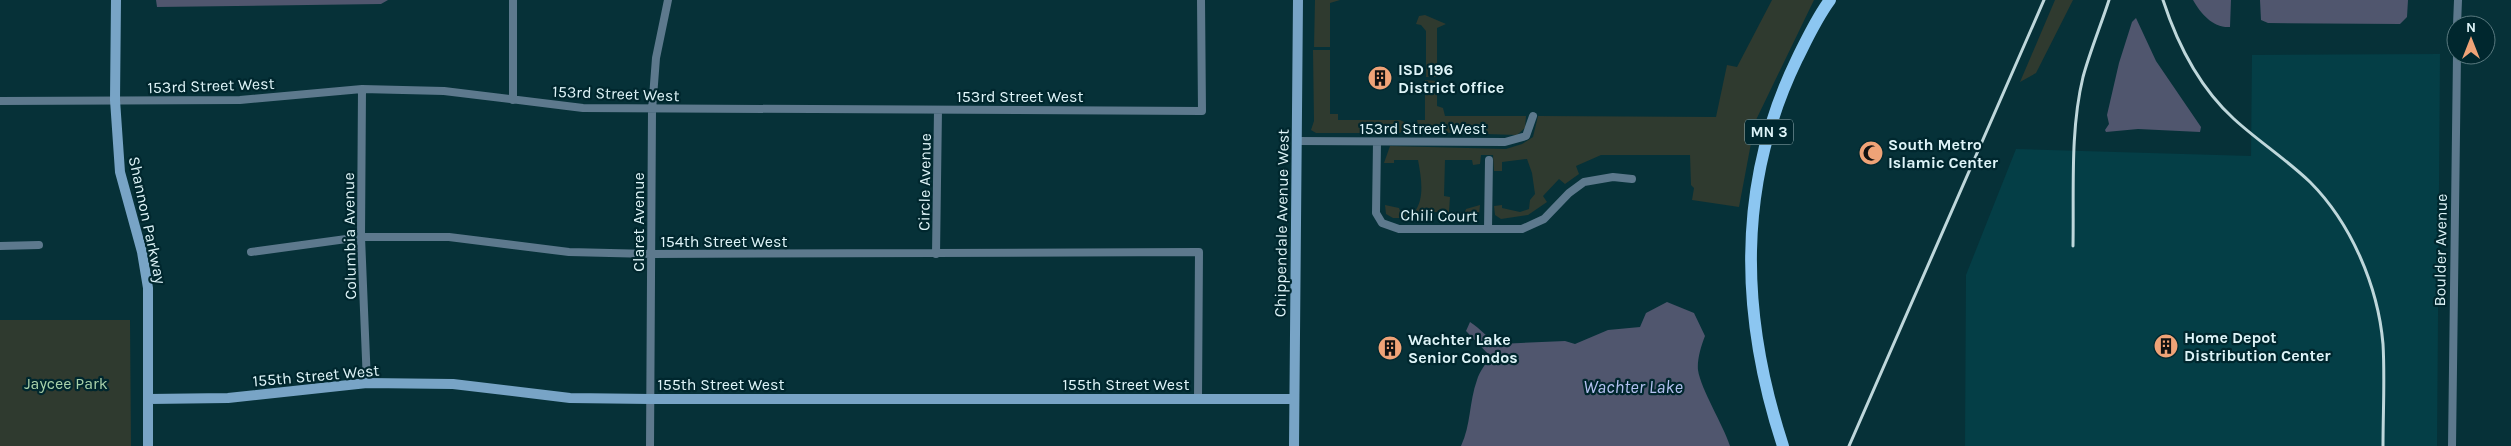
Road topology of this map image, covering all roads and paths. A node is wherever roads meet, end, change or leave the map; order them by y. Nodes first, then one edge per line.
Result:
1 (116, 0) edge
2 (513, 0) edge
3 (668, 0) edge
4 (1201, 0) edge
5 (1298, 0) edge
6 (1830, 0) edge
7 (2458, 0) edge
8 (2457, 15) edge
9 (2457, 65) edge
10 (362, 89) junction
11 (0, 100) edge
12 (115, 100) junction
13 (513, 100) junction
14 (652, 110) junction
15 (938, 110) junction
16 (1533, 116) dead end
17 (1297, 141) junction
18 (1378, 142) junction
19 (1489, 160) dead end
20 (1632, 178) dead end
21 (1488, 229) junction
22 (361, 237) junction
23 (0, 246) edge
24 (39, 246) dead end
25 (251, 252) dead end
26 (652, 254) junction
27 (936, 254) junction
28 (367, 382) junction
29 (650, 399) junction
30 (1198, 399) junction
31 (1294, 399) junction
32 (149, 400) junction
33 (148, 446) edge
34 (650, 446) edge
35 (1294, 446) edge
36 (1783, 446) edge
37 (2452, 446) edge

1 - 12 street, Shannon Parkway
2 - 13 street
3 - 14 street, Claret Avenue
4 - 15 street, 153rd Street West
5 - 17 street, Chippendale Avenue West
6 - 36 main road, MN 3
7 - 8 street
9 - 37 street, Boulder Avenue
10 - 12 street, 153rd Street West
10 - 13 street, 153rd Street West
10 - 22 street, Columbia Avenue
11 - 12 street, 153rd Street West
12 - 32 street, Shannon Parkway
13 - 14 street, 153rd Street West
14 - 15 street, 153rd Street West
14 - 26 street, Claret Avenue
15 - 27 street, Circle Avenue
16 - 18 street, 153rd Street West
17 - 18 street, 153rd Street West
17 - 31 street, Chippendale Avenue West
18 - 21 street, Chili Court
19 - 21 street, Chili Court
20 - 21 street, Chili Court
22 - 25 street, 154th Street West
22 - 26 street, 154th Street West
22 - 28 street, Columbia Avenue
23 - 24 street
26 - 27 street, 154th Street West
26 - 29 street, Claret Avenue
27 - 30 street, 154th Street West
28 - 29 street, 155th Street West
28 - 32 street, 155th Street West
29 - 30 street, 155th Street West
29 - 34 street, Claret Avenue
30 - 31 street, 155th Street West
31 - 35 street, Chippendale Avenue West
32 - 33 street, Shannon Parkway

